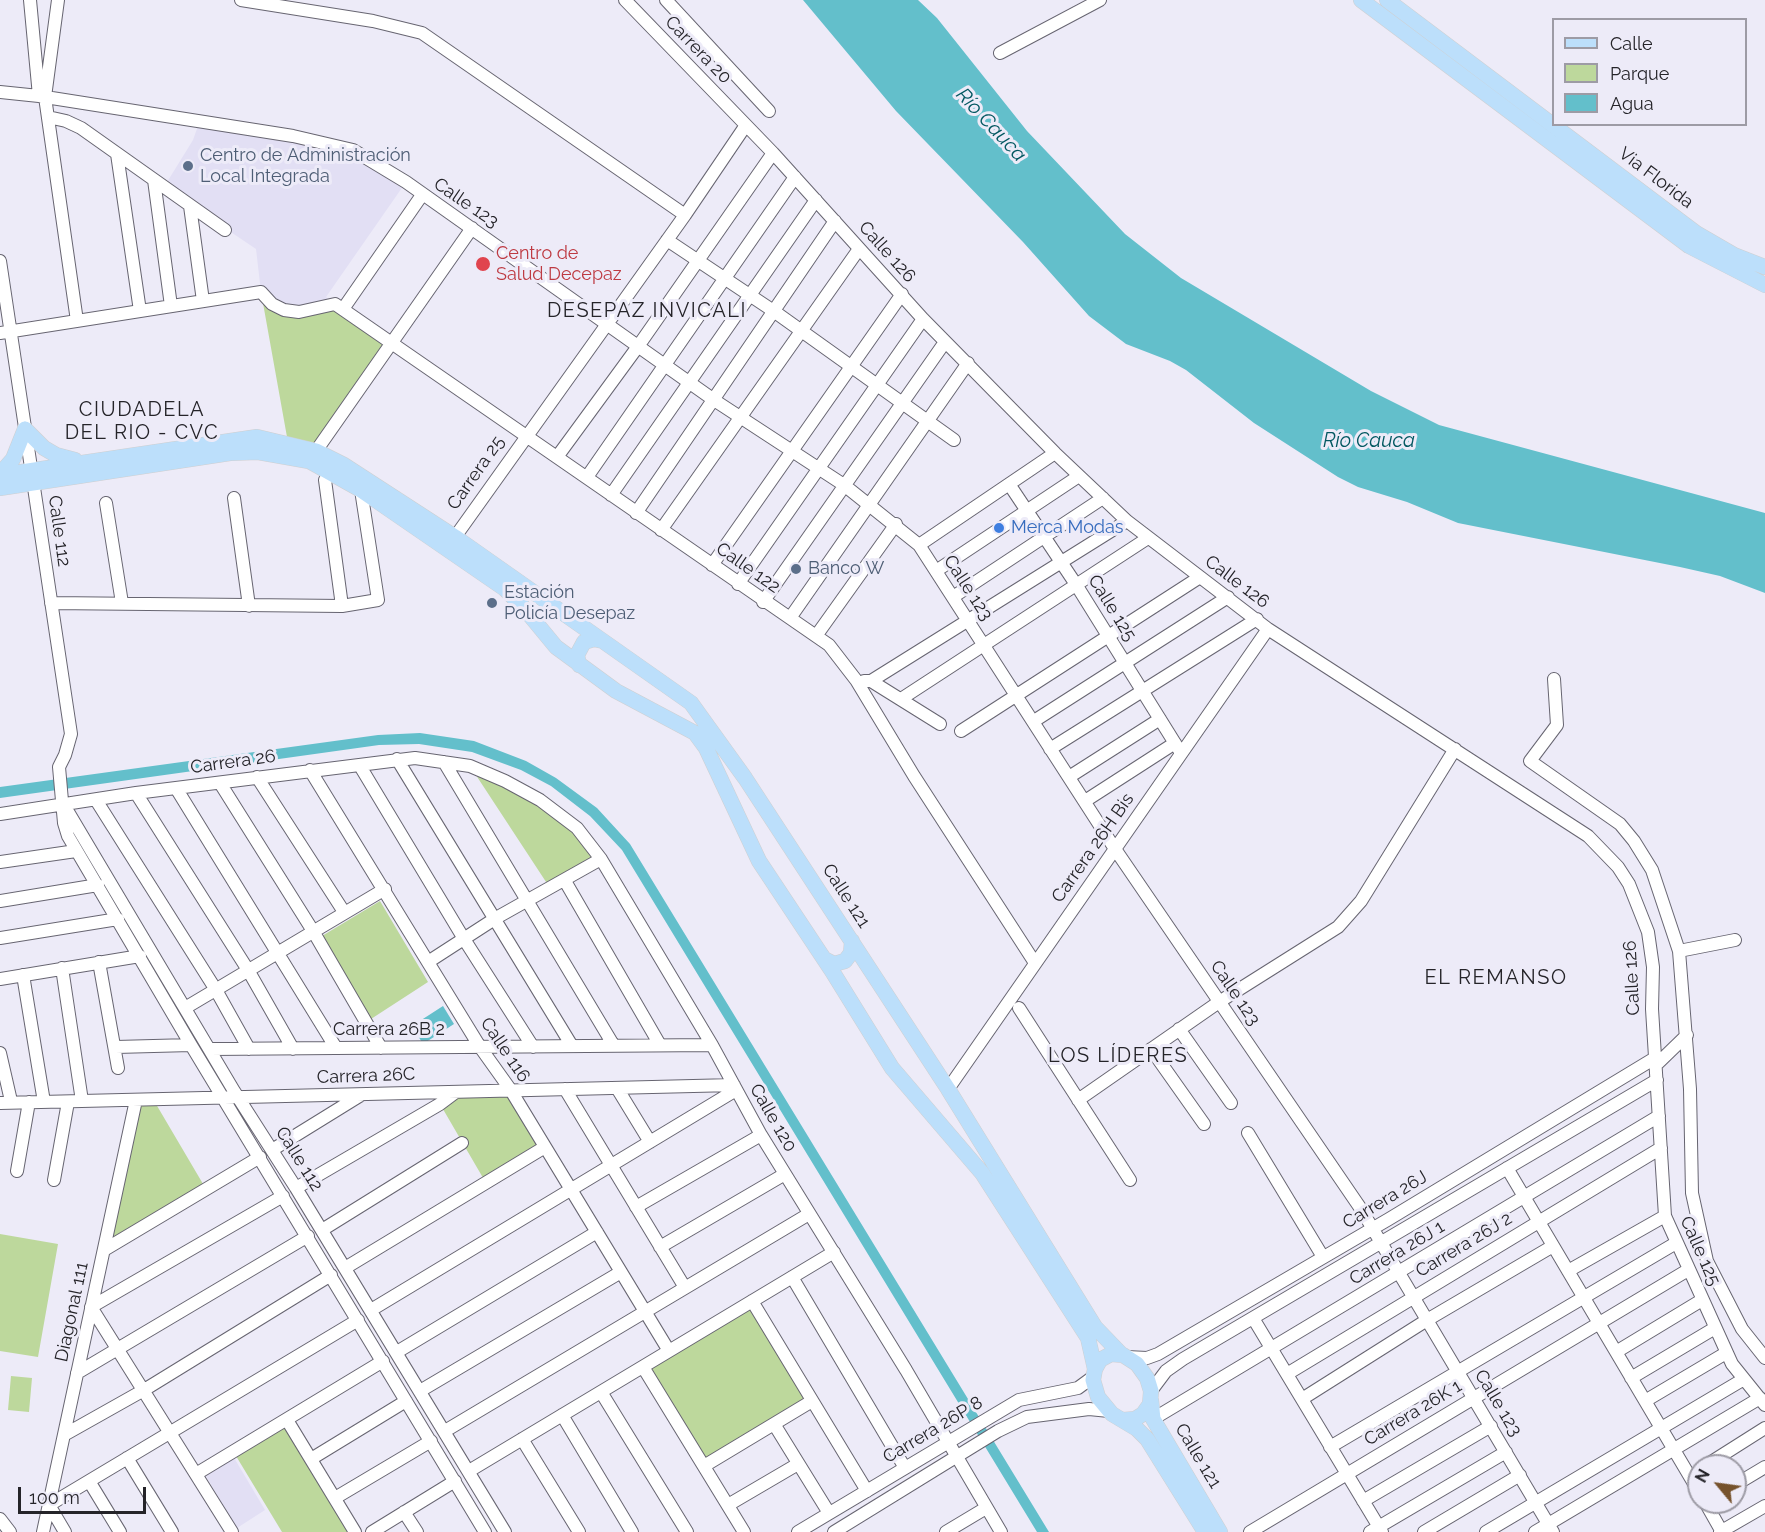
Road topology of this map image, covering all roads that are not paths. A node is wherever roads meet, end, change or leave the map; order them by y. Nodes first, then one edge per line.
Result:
1 (30, 0) edge
2 (58, 0) edge
3 (242, 0) edge
4 (625, 0) edge
5 (666, 0) edge
6 (1100, 0) edge
7 (1361, 0) edge
8 (1387, 0) edge
9 (1000, 53) dead end
10 (0, 92) edge
11 (42, 96) junction
12 (770, 111) dead end
13 (48, 117) junction
14 (1552, 124) edge
15 (746, 125) junction
16 (1554, 126) edge
17 (773, 153) junction
18 (117, 154) junction
19 (795, 177) junction
20 (154, 180) junction
21 (422, 195) junction
22 (816, 201) junction
23 (190, 206) junction
24 (686, 214) junction
25 (835, 221) junction
26 (472, 228) junction
27 (225, 230) dead end
28 (667, 240) junction
29 (859, 249) junction
30 (0, 261) edge
31 (699, 261) junction
32 (1765, 267) edge
33 (725, 278) junction
34 (1765, 285) edge
35 (902, 294) junction
36 (750, 295) junction
37 (203, 301) junction
38 (171, 306) junction
39 (339, 306) junction
40 (140, 311) junction
41 (775, 312) junction
42 (923, 319) junction
43 (77, 321) junction
44 (608, 323) junction
45 (800, 331) junction
46 (5, 332) edge
47 (945, 342) junction
48 (391, 343) junction
49 (639, 345) junction
50 (968, 363) junction
51 (665, 364) junction
52 (851, 367) junction
53 (691, 382) junction
54 (875, 384) junction
55 (714, 400) junction
56 (901, 404) junction
57 (741, 417) junction
58 (925, 421) junction
59 (25, 429) junction
60 (526, 436) junction
61 (954, 440) dead end
62 (316, 451) junction
63 (792, 451) junction
64 (1055, 453) junction
65 (557, 458) junction
66 (84, 461) junction
67 (819, 468) junction
68 (0, 475) edge
69 (1079, 476) junction
70 (32, 477) junction
71 (587, 477) junction
72 (325, 480) dead end
73 (1009, 484) junction
74 (844, 485) junction
75 (0, 488) edge
76 (362, 490) junction
77 (611, 495) junction
78 (234, 498) dead end
79 (1103, 498) junction
80 (106, 503) dead end
81 (868, 504) junction
82 (1026, 511) junction
83 (636, 513) junction
84 (1127, 521) junction
85 (896, 524) junction
86 (661, 530) junction
87 (1043, 537) junction
88 (1148, 538) junction
89 (451, 543) junction
90 (920, 545) junction
91 (1060, 562) junction
92 (712, 565) junction
93 (936, 571) junction
94 (1200, 577) junction
95 (738, 584) junction
96 (1077, 586) junction
97 (953, 597) junction
98 (1228, 597) junction
99 (763, 602) junction
100 (51, 603) junction
101 (122, 603) junction
102 (249, 606) junction
103 (342, 606) junction
104 (790, 618) junction
105 (1257, 618) junction
106 (967, 619) junction
107 (1268, 629) junction
108 (816, 636) junction
109 (1107, 636) junction
110 (603, 640) junction
111 (983, 645) junction
112 (1126, 664) junction
113 (579, 665) junction
114 (1554, 679) dead end
115 (856, 680) junction
116 (871, 681) junction
117 (1142, 691) junction
118 (1016, 695) junction
119 (901, 699) junction
120 (1160, 719) junction
121 (1034, 721) junction
122 (940, 724) dead end
123 (961, 731) dead end
124 (1178, 748) junction
125 (1455, 748) junction
126 (1050, 749) junction
127 (397, 759) junction
128 (444, 762) junction
129 (360, 766) junction
130 (470, 766) joint
131 (310, 770) junction
132 (257, 777) junction
133 (1069, 777) junction
134 (220, 783) junction
135 (176, 788) junction
136 (136, 793) junction
137 (96, 800) junction
138 (63, 801) junction
139 (1085, 801) junction
140 (0, 814) edge
141 (1115, 849) junction
142 (76, 850) junction
143 (601, 859) junction
144 (0, 862) edge
145 (565, 881) junction
146 (98, 885) junction
147 (385, 889) junction
148 (528, 900) junction
149 (0, 901) edge
150 (344, 912) junction
151 (496, 918) junction
152 (118, 920) junction
153 (313, 931) junction
154 (0, 938) edge
155 (464, 939) junction
156 (1735, 940) dead end
157 (852, 941) junction
158 (1679, 951) junction
159 (278, 952) junction
160 (140, 956) junction
161 (824, 959) junction
162 (99, 962) junction
163 (428, 962) junction
164 (1035, 963) junction
165 (62, 968) junction
166 (248, 970) junction
167 (23, 975) junction
168 (0, 979) edge
169 (216, 990) junction
170 (1220, 1002) junction
171 (185, 1008) junction
172 (1019, 1008) dead end
173 (1179, 1029) junction
174 (1687, 1035) junction
175 (191, 1045) junction
176 (660, 1045) junction
177 (712, 1045) junction
178 (572, 1046) junction
179 (614, 1046) junction
180 (116, 1047) junction
181 (480, 1047) junction
182 (533, 1047) junction
183 (336, 1048) junction
184 (381, 1048) junction
185 (210, 1049) junction
186 (249, 1049) junction
187 (292, 1049) junction
188 (1151, 1049) junction
189 (0, 1053) edge
190 (1656, 1061) junction
191 (118, 1068) dead end
192 (1625, 1077) junction
193 (1657, 1080) junction
194 (617, 1088) junction
195 (735, 1088) junction
196 (510, 1089) junction
197 (565, 1089) junction
198 (948, 1089) junction
199 (456, 1092) junction
200 (1632, 1093) junction
201 (362, 1094) junction
202 (224, 1097) junction
203 (238, 1097) junction
204 (136, 1100) junction
205 (1078, 1100) junction
206 (82, 1101) junction
207 (5, 1102) edge
208 (29, 1102) junction
209 (44, 1102) junction
210 (68, 1102) junction
211 (1231, 1103) dead end
212 (1659, 1116) junction
213 (1204, 1124) dead end
214 (1248, 1133) dead end
215 (761, 1135) junction
216 (650, 1142) junction
217 (462, 1143) dead end
218 (545, 1147) junction
219 (1661, 1148) junction
220 (272, 1150) junction
221 (260, 1157) junction
222 (611, 1165) junction
223 (1507, 1167) junction
224 (17, 1171) dead end
225 (785, 1174) junction
226 (54, 1180) dead end
227 (1130, 1180) dead end
228 (296, 1188) junction
229 (570, 1188) junction
230 (283, 1196) junction
231 (1525, 1198) junction
232 (636, 1207) junction
233 (1361, 1209) junction
234 (809, 1214) junction
235 (1665, 1216) junction
236 (1389, 1219) junction
237 (1539, 1221) junction
238 (1373, 1228) junction
239 (322, 1230) junction
240 (597, 1232) junction
241 (1398, 1233) junction
242 (308, 1236) junction
243 (1355, 1239) junction
244 (1381, 1242) junction
245 (1676, 1243) junction
246 (1553, 1246) junction
247 (660, 1247) junction
248 (104, 1250) junction
249 (834, 1252) junction
250 (1363, 1253) junction
251 (1323, 1257) junction
252 (1391, 1260) junction
253 (345, 1268) junction
254 (1688, 1270) junction
255 (1568, 1271) junction
256 (621, 1272) junction
257 (1400, 1273) junction
258 (331, 1275) junction
259 (792, 1277) junction
260 (684, 1287) junction
261 (1413, 1297) junction
262 (1583, 1297) junction
263 (1702, 1300) junction
264 (752, 1301) junction
265 (91, 1307) junction
266 (371, 1310) junction
267 (644, 1311) junction
268 (1253, 1318) junction
269 (358, 1320) junction
270 (1427, 1320) junction
271 (1599, 1323) junction
272 (1715, 1328) junction
273 (119, 1349) junction
274 (1272, 1349) junction
275 (669, 1351) junction
276 (397, 1352) junction
277 (1616, 1352) junction
278 (1726, 1353) junction
279 (1124, 1356) junction
280 (1765, 1358) edge
281 (382, 1361) junction
282 (643, 1367) junction
283 (1458, 1372) junction
284 (77, 1373) junction
285 (1094, 1373) junction
286 (1287, 1374) junction
287 (1631, 1378) junction
288 (1744, 1379) junction
289 (144, 1390) junction
290 (420, 1391) junction
291 (601, 1392) junction
292 (1151, 1394) junction
293 (1474, 1398) junction
294 (1302, 1400) junction
295 (406, 1401) junction
296 (812, 1401) junction
297 (1645, 1401) junction
298 (1762, 1402) edge
299 (1109, 1411) junction
300 (562, 1415) junction
301 (1153, 1419) junction
302 (287, 1420) junction
303 (1123, 1420) junction
304 (774, 1424) junction
305 (1491, 1426) junction
306 (1661, 1428) junction
307 (1765, 1428) edge
308 (445, 1431) junction
309 (170, 1432) junction
310 (64, 1436) junction
311 (522, 1439) junction
312 (430, 1441) junction
313 (946, 1443) junction
314 (1330, 1447) junction
315 (1674, 1449) junction
316 (1506, 1452) junction
317 (1724, 1454) edge
318 (127, 1458) junction
319 (956, 1458) junction
320 (311, 1459) junction
321 (798, 1464) junction
322 (1687, 1465) edge
323 (704, 1466) junction
324 (1765, 1467) edge
325 (905, 1468) junction
326 (469, 1470) junction
327 (1347, 1473) junction
328 (196, 1474) junction
329 (1520, 1475) junction
330 (1747, 1478) edge
331 (89, 1481) junction
332 (455, 1481) junction
333 (867, 1491) junction
334 (335, 1498) junction
335 (1363, 1501) junction
336 (1536, 1502) junction
337 (49, 1505) junction
338 (728, 1505) junction
339 (1765, 1506) edge
340 (986, 1508) junction
341 (404, 1512) junction
342 (829, 1513) junction
343 (1712, 1514) edge
344 (0, 1519) edge
345 (1551, 1528) edge
346 (1377, 1530) edge
347 (10, 1532) edge
348 (43, 1532) edge
349 (65, 1532) edge
350 (120, 1532) edge
351 (172, 1532) edge
352 (232, 1532) edge
353 (355, 1532) edge
354 (372, 1532) edge
355 (417, 1532) edge
356 (485, 1532) edge
357 (505, 1532) edge
358 (579, 1532) edge
359 (632, 1532) edge
360 (687, 1532) edge
361 (744, 1532) edge
362 (798, 1532) edge
363 (834, 1532) edge
364 (946, 1532) edge
365 (1000, 1532) edge
366 (1205, 1532) edge
367 (1220, 1532) edge
368 (1250, 1532) edge
369 (1424, 1532) edge
370 (1486, 1532) edge
371 (1535, 1532) edge
372 (1722, 1532) edge

1 - 11 street
2 - 11 street
3 - 24 street
4 - 15 street, Carrera 20
5 - 12 street
6 - 9 street
7 - 34 main road
8 - 14 main road, Via Florida
10 - 11 street, Calle 123
11 - 13 street
11 - 21 street, Calle 123
13 - 18 street
13 - 43 street
15 - 17 street, Calle 126
15 - 24 street, Carrera 25
16 - 32 main road, Via Florida
17 - 19 street, Calle 126
17 - 31 street
18 - 20 street
18 - 40 street
19 - 22 street, Calle 126
19 - 33 street
20 - 23 street
20 - 38 street
21 - 26 street, Calle 123
21 - 39 street
22 - 25 street, Calle 126
22 - 36 street
23 - 27 street
23 - 37 street
24 - 28 street, Carrera 25
25 - 29 street, Calle 126
25 - 41 street
26 - 44 street, Calle 123
26 - 48 street
28 - 31 street
28 - 44 street, Carrera 25
29 - 35 street, Calle 126
29 - 45 street
30 - 46 street, Calle 112
31 - 33 street
31 - 49 street
33 - 36 street
33 - 51 street
35 - 42 street, Calle 126
35 - 52 street
36 - 41 street
36 - 53 street
37 - 38 street
37 - 39 street
38 - 40 street
39 - 48 street, Calle 122
40 - 43 street
41 - 45 street
41 - 55 street
42 - 47 street, Calle 126
42 - 54 street
43 - 46 street
44 - 49 street, Calle 123
44 - 60 street, Carrera 25
45 - 52 street
45 - 57 street
46 - 59 street, Calle 112
47 - 50 street, Calle 126
47 - 56 street
48 - 60 street, Calle 122
48 - 62 street
49 - 51 street, Calle 123
49 - 65 street
50 - 58 street
50 - 64 street, Calle 126
51 - 53 street, Calle 123
51 - 71 street
52 - 54 street
52 - 63 street
53 - 55 street, Calle 123
53 - 77 street
54 - 56 street
54 - 67 street
55 - 57 street, Calle 123
55 - 83 street
56 - 58 street
56 - 74 street
57 - 63 street, Calle 123
57 - 86 street
58 - 61 street
58 - 81 street
59 - 66 main road
59 - 68 main road
59 - 70 street, Calle 112
60 - 65 street, Calle 122
60 - 89 street, Carrera 25
62 - 66 main road, Carrera 25
62 - 89 main road, Carrera 25
63 - 67 street, Calle 123
63 - 92 street
64 - 69 street, Calle 126
64 - 73 street
65 - 71 street, Calle 122
66 - 70 main road, Carrera 25
67 - 74 street, Calle 123
67 - 95 street
68 - 70 main road, Carrera 25
69 - 79 street, Calle 126
69 - 82 street
70 - 75 main road, Carrera 25
70 - 76 main road, Carrera 25
70 - 100 street, Calle 112
71 - 77 street, Calle 122
72 - 103 street
73 - 82 street, Calle 125
73 - 90 street
74 - 81 street, Calle 123
74 - 99 street
76 - 89 main road, Carrera 25
76 - 103 street
77 - 83 street, Calle 122
78 - 102 street
79 - 84 street, Calle 126
79 - 87 street
80 - 101 street
81 - 85 street, Calle 123
81 - 104 street
82 - 87 street, Calle 125
82 - 93 street
83 - 86 street, Calle 122
84 - 88 street, Calle 126
84 - 91 street
85 - 90 street, Calle 123
85 - 108 street
86 - 92 street, Calle 122
87 - 91 street, Calle 125
87 - 97 street
88 - 94 street, Calle 126
88 - 96 street
89 - 110 main road, Calle 121
89 - 113 main road
90 - 93 street, Calle 123
91 - 96 street, Calle 125
91 - 106 street
92 - 95 street, Calle 122
93 - 97 street, Calle 123
94 - 98 street, Calle 126
94 - 109 street
95 - 99 street, Calle 122
96 - 109 street, Calle 125
96 - 111 street
97 - 106 street, Calle 123
98 - 105 street, Calle 126
98 - 112 street
99 - 104 street, Calle 122
100 - 101 street
100 - 138 street, Calle 112
101 - 102 street
102 - 103 street
104 - 108 street, Calle 122
105 - 107 street, Calle 126
105 - 117 street
106 - 111 street, Calle 123
106 - 116 street
107 - 124 street, Carrera 26H Bis
107 - 125 street, Calle 126
108 - 115 street, Calle 122
109 - 112 street, Calle 125
109 - 118 street
110 - 113 main road
110 - 157 main road, Calle 121
111 - 118 street, Calle 123
111 - 119 street
112 - 117 street, Calle 125
112 - 121 street
113 - 161 main road
114 - 158 street
115 - 116 street
115 - 164 street, Calle 122
116 - 119 street
117 - 120 street, Calle 125
117 - 126 street
118 - 121 street, Calle 123
118 - 123 street
119 - 122 street
120 - 124 street, Calle 125
120 - 133 street
121 - 126 street, Calle 123
124 - 139 street
124 - 141 street, Carrera 26H Bis
125 - 170 street
125 - 190 street, Calle 126
126 - 133 street, Calle 123
127 - 128 street, Carrera 26
127 - 129 street, Carrera 26
127 - 151 street
128 - 130 street, Carrera 26
128 - 148 street
129 - 131 street, Carrera 26
129 - 155 street
130 - 143 street, Calle 120
131 - 132 street, Carrera 26
131 - 147 street, Calle 116
132 - 134 street, Carrera 26
132 - 150 street
133 - 139 street, Calle 123
134 - 135 street, Carrera 26
134 - 153 street
135 - 136 street, Carrera 26
135 - 159 street
136 - 137 street, Carrera 26
136 - 166 street
137 - 138 street, Carrera 26
137 - 169 street
138 - 140 street, Carrera 26
138 - 142 street, Calle 112
138 - 171 street, Calle 112
139 - 141 street, Calle 123
141 - 164 street, Carrera 26H Bis
141 - 170 street, Calle 123
142 - 144 street
142 - 146 street, Calle 112
143 - 145 street
143 - 177 street, Calle 120
145 - 148 street
145 - 176 street
146 - 149 street
146 - 152 street, Calle 112
147 - 150 street
147 - 163 street, Calle 116
148 - 151 street
148 - 179 street
150 - 153 street
151 - 155 street
151 - 178 street
152 - 154 street
152 - 160 street, Calle 112
153 - 159 street
153 - 184 street
155 - 163 street
155 - 182 street
156 - 158 street
157 - 161 main road
157 - 198 main road, Calle 121
158 - 174 street
159 - 166 street
159 - 183 street
160 - 162 street
160 - 175 street, Calle 112
161 - 285 main road
162 - 165 street
162 - 180 street
163 - 181 street, Calle 116
164 - 198 street, Carrera 26H Bis
165 - 167 street
165 - 206 street
166 - 169 street
166 - 187 street
167 - 168 street
167 - 209 street
169 - 171 street
169 - 186 street
170 - 173 street
170 - 233 street, Calle 123
171 - 185 street, Calle 112
172 - 205 street
173 - 188 street
173 - 211 street
174 - 190 street, Carrera 26J
174 - 280 street
175 - 180 street
175 - 202 street, Calle 112
176 - 177 street, Carrera 26B 2
176 - 179 street, Carrera 26B 2
177 - 195 street, Calle 120
178 - 179 street, Carrera 26B 2
178 - 182 street, Carrera 26B 2
180 - 191 street
181 - 182 street, Carrera 26B 2
181 - 184 street, Carrera 26B 2
181 - 196 street, Calle 116
183 - 184 street, Carrera 26B 2
183 - 187 street, Carrera 26B 2
185 - 186 street, Carrera 26B 2
185 - 203 street, Calle 112
186 - 187 street, Carrera 26B 2
188 - 205 street
188 - 213 street
189 - 207 street
190 - 192 street, Carrera 26J
190 - 193 street, Calle 125
192 - 200 street
192 - 236 street, Carrera 26J
193 - 200 street, Carrera 26J
193 - 212 street, Calle 125
194 - 195 street, Carrera 26C
194 - 197 street, Carrera 26C
194 - 216 street
195 - 215 street, Calle 120
195 - 216 street
196 - 197 street, Carrera 26C
196 - 199 street, Carrera 26C
196 - 218 street, Calle 116
197 - 222 street
198 - 279 main road, Calle 121
199 - 201 street, Carrera 26C
199 - 228 street
200 - 223 street, Carrera 26J
201 - 203 street, Carrera 26C
201 - 220 street
202 - 203 street, Carrera 26C
202 - 204 street, Carrera 26C
202 - 221 street, Calle 112
203 - 220 street, Calle 112
204 - 206 street, Carrera 26C
204 - 248 street, Diagonal 111
205 - 227 street
206 - 210 street, Carrera 26C
207 - 208 street, Carrera 26C
208 - 209 street, Carrera 26C
208 - 224 street
209 - 210 street, Carrera 26C
210 - 226 street
212 - 219 street, Calle 125
212 - 231 street, Carrera 26J 1
214 - 251 street
215 - 225 street, Calle 120
215 - 232 street
216 - 222 street
217 - 239 street
218 - 229 street, Calle 116
218 - 253 street
219 - 235 street, Calle 125
219 - 237 street, Carrera 26J 2
220 - 228 street, Calle 112
221 - 230 street, Calle 112
221 - 248 street
222 - 229 street
222 - 232 street
223 - 231 street
223 - 241 street, Carrera 26J
225 - 234 street, Calle 120
225 - 247 street
228 - 239 street, Calle 112
229 - 240 street, Calle 116
229 - 266 street
230 - 242 street, Calle 112
230 - 265 street
231 - 237 street
231 - 257 street, Carrera 26J 1
232 - 247 street
233 - 236 street
233 - 238 street, Calle 123
233 - 243 street
234 - 249 street, Calle 120
234 - 260 street
235 - 245 street, Calle 125
235 - 255 street
236 - 238 street, Carrera 26J
237 - 246 street
237 - 261 street, Carrera 26J 2
238 - 243 street, Carrera 26J
238 - 244 street, Calle 123
239 - 253 street, Calle 112
240 - 256 street, Calle 116
240 - 276 street
241 - 244 street, Carrera 26J
241 - 252 street
242 - 258 street, Calle 112
242 - 273 street
243 - 251 street, Carrera 26J
244 - 250 street, Carrera 26J
244 - 252 street, Calle 123
245 - 254 street, Calle 125
245 - 262 street
246 - 255 street
246 - 270 street
247 - 260 street
248 - 265 street, Diagonal 111
249 - 259 street
249 - 313 street, Calle 120
250 - 252 street
250 - 268 street, Carrera 26J
251 - 279 street, Carrera 26J
252 - 257 street, Calle 123
253 - 266 street, Calle 112
254 - 263 street, Calle 125
254 - 271 street, Carrera 26K 1
255 - 262 street
256 - 267 street, Calle 116
256 - 290 street
257 - 261 street, Calle 123
257 - 274 street, Carrera 26J 1
258 - 269 street, Calle 112
258 - 289 street
259 - 264 street
259 - 325 street
260 - 267 street
261 - 270 street, Calle 123
261 - 286 street, Carrera 26J 2
262 - 271 street
262 - 283 street
263 - 272 street, Calle 125
263 - 277 street
264 - 275 street
264 - 296 street
265 - 273 street
265 - 284 street, Diagonal 111
266 - 276 street, Calle 112
267 - 275 street, Calle 116
267 - 308 street
268 - 274 street
268 - 292 street, Carrera 26J
269 - 281 street, Calle 112
269 - 309 street
270 - 283 street, Calle 123
270 - 294 street
271 - 277 street
271 - 293 street, Carrera 26K 1
272 - 278 street, Calle 125
272 - 287 street
273 - 284 street
273 - 289 street
274 - 286 street
274 - 301 street, Carrera 26J 1
275 - 282 street
276 - 290 street, Calle 112
277 - 287 street
278 - 288 street, Calle 125
278 - 297 street
279 - 285 main road
279 - 292 main road
281 - 295 street, Calle 112
281 - 302 street
282 - 291 street
282 - 323 street
283 - 293 street, Calle 123
283 - 314 street
284 - 310 street, Diagonal 111
285 - 299 main road
285 - 313 street, Carrera 26P 8
286 - 294 street
287 - 297 street
288 - 298 street, Calle 125
288 - 306 street
289 - 309 street
289 - 310 street
290 - 308 street, Calle 112
291 - 300 street
291 - 360 street
292 - 301 main road, Calle 121
292 - 303 main road
293 - 305 street, Calle 123
293 - 327 street, Carrera 26K 1
294 - 314 street
295 - 312 street, Calle 112
295 - 320 street
296 - 304 street
296 - 333 street
297 - 306 street
298 - 315 street
299 - 303 main road
299 - 319 street, Carrera 26P 8
300 - 311 street
300 - 359 street
301 - 367 main road, Calle 121
302 - 320 street
302 - 328 street
303 - 366 main road, Calle 121
304 - 321 street
304 - 323 street
305 - 316 street, Calle 123
305 - 335 street
306 - 315 street
306 - 336 street
307 - 317 street
308 - 326 street, Calle 112
309 - 318 street
309 - 328 street
310 - 337 street, Diagonal 111
311 - 326 street
311 - 358 street
312 - 332 street, Calle 112
312 - 334 street
313 - 319 street, Calle 120
313 - 325 street, Carrera 26P 8
314 - 327 street
315 - 322 street
315 - 345 street
316 - 329 street, Calle 123
316 - 346 street
318 - 331 street
318 - 351 street
319 - 340 street, Calle 120
319 - 363 street, Carrera 26P 8
320 - 334 street
321 - 338 street
321 - 342 street
323 - 338 street
324 - 330 street
325 - 333 street, Carrera 26P 8
326 - 357 street, Calle 112
327 - 335 street
327 - 368 street, Carrera 26K 1
328 - 352 street
329 - 336 street, Calle 123
329 - 369 street
331 - 337 street
331 - 350 street
332 - 341 street
332 - 356 street, Calle 112
333 - 342 street, Carrera 26P 8
334 - 353 street
335 - 346 street
336 - 345 street, Calle 123
336 - 370 street
337 - 348 street, Diagonal 111
337 - 349 street
338 - 361 street
339 - 372 street
340 - 364 street
340 - 365 street, Calle 120
341 - 354 street
341 - 355 street
342 - 362 street, Carrera 26P 8
343 - 372 street
344 - 347 street
345 - 371 street

